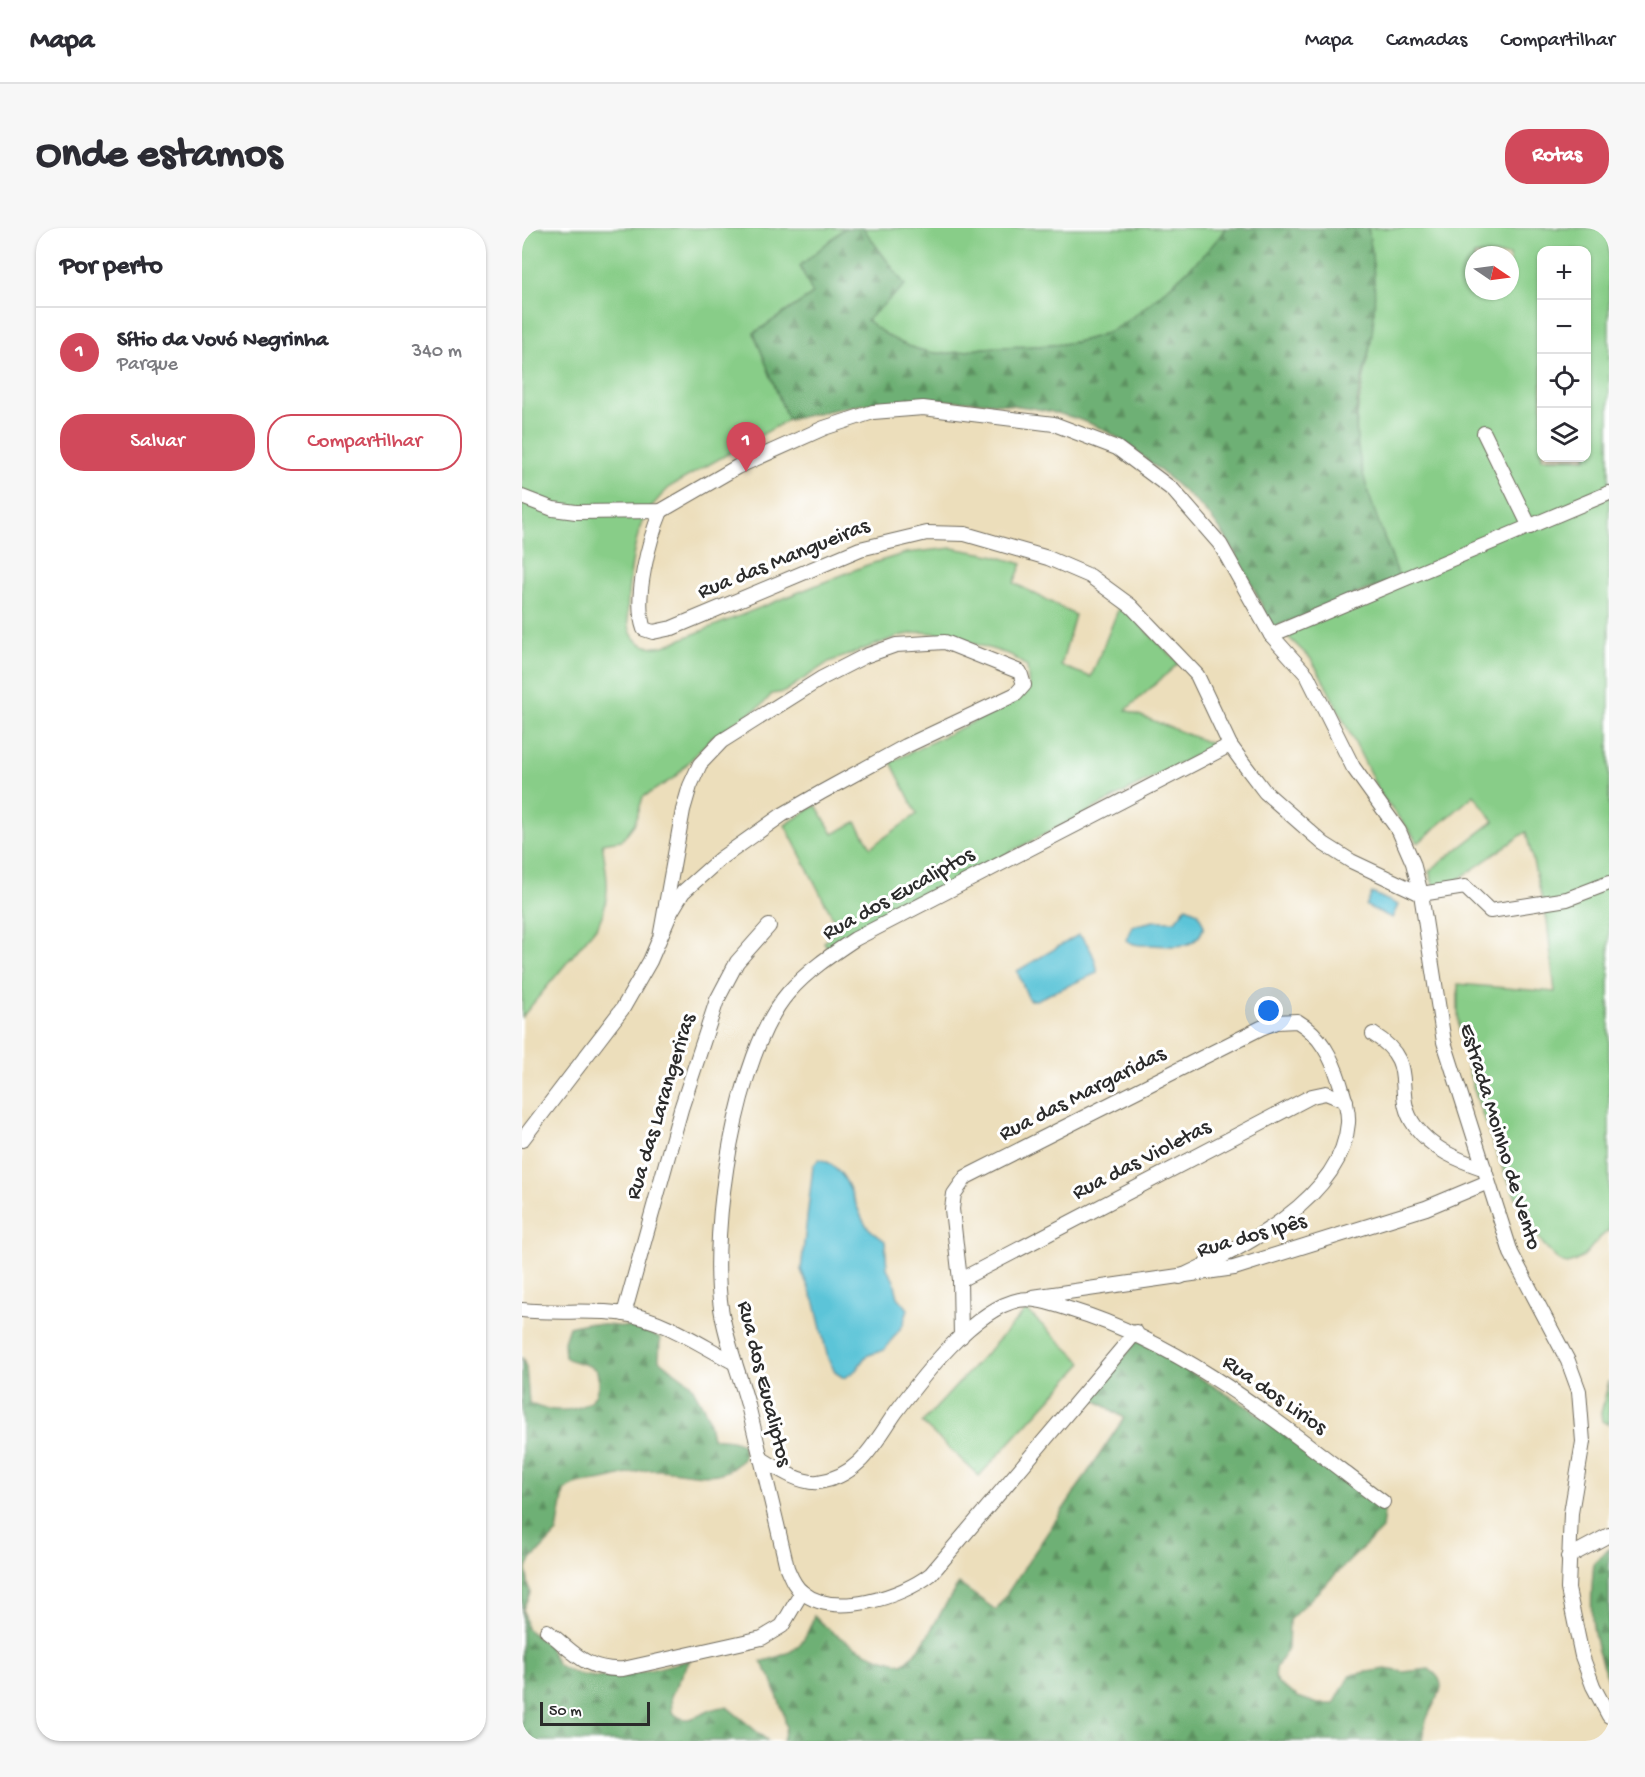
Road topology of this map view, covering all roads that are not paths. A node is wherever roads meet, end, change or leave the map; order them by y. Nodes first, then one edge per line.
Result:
1 (1484, 433) dead end
2 (1609, 493) edge
3 (522, 497) edge
4 (661, 512) junction
5 (1530, 527) junction
6 (1271, 635) junction
7 (1230, 745) junction
8 (1609, 883) edge
9 (1421, 894) junction
10 (769, 926) dead end
11 (660, 938) junction
12 (1373, 1034) dead end
13 (1346, 1101) junction
14 (522, 1140) edge
15 (1487, 1176) junction
16 (1180, 1277) junction
17 (960, 1280) junction
18 (1019, 1300) junction
19 (522, 1310) edge
20 (624, 1314) junction
21 (1136, 1332) junction
22 (961, 1337) junction
23 (735, 1364) junction
24 (760, 1458) junction
25 (1383, 1502) dead end
26 (1609, 1535) edge
27 (1568, 1557) junction
28 (802, 1592) junction
29 (547, 1631) dead end
30 (1609, 1716) edge

1 - 5 street
2 - 5 street
3 - 4 street
4 - 6 street, Estrada Moinho de Vento
4 - 7 street, Rua das Mangueiras
5 - 6 street
6 - 9 street, Estrada Moinho de Vento
7 - 9 street, Rua das Mangueiras
7 - 23 street, Rua dos Eucaliptos
8 - 9 street
9 - 15 street, Estrada Moinho de Vento
10 - 20 street, Rua das Larangeriras
11 - 11 street
11 - 14 street
12 - 15 street
13 - 16 street
13 - 17 street, Rua das Violetas
13 - 17 street, Rua das Margaridas
15 - 16 street, Rua dos Ipês
15 - 27 street, Estrada Moinho de Vento
16 - 18 street, Rua dos Ipês
17 - 22 street, Rua das Margaridas
18 - 21 street, Rua dos Lirios
18 - 22 street, Rua dos Ipês
19 - 20 street
20 - 23 street
21 - 25 street, Rua dos Lirios
21 - 28 street
22 - 24 street, Rua dos Ipês
23 - 24 street, Rua dos Eucaliptos
24 - 28 street, Rua dos Eucaliptos
26 - 27 street
27 - 30 street, Estrada Moinho de Vento
28 - 29 street

